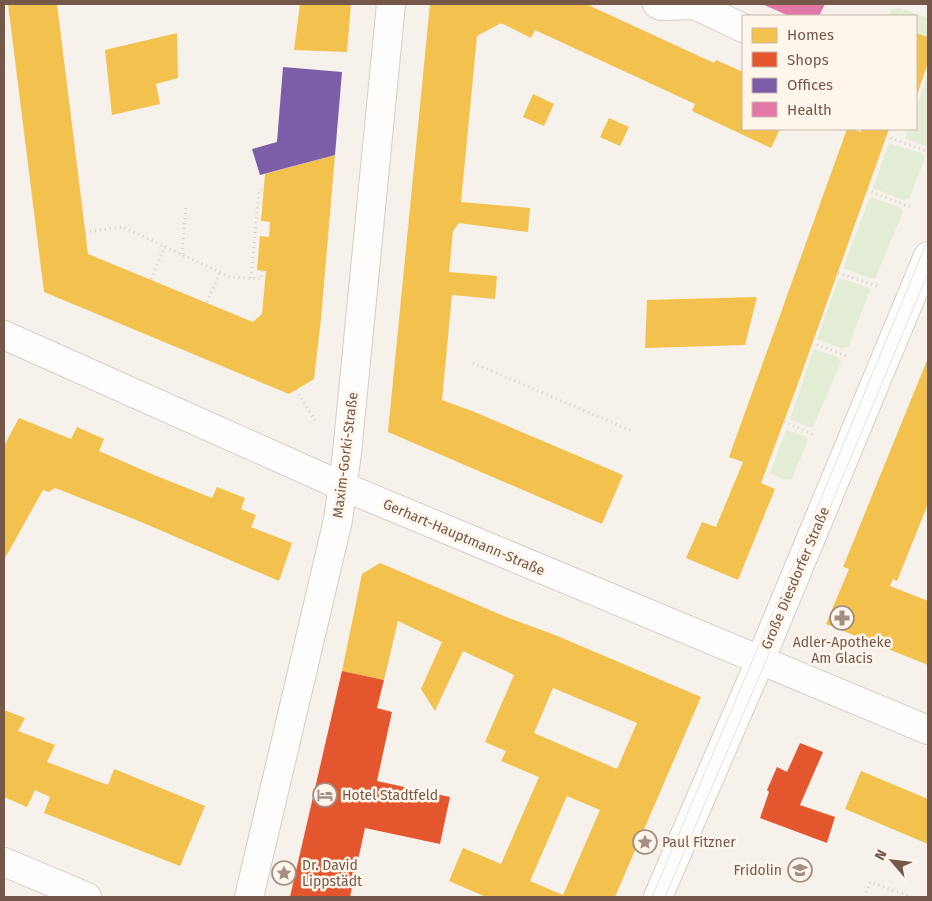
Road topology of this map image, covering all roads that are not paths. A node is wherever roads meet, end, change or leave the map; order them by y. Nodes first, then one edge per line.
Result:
1 (390, 4) edge
2 (657, 4) edge
3 (742, 28) edge
4 (928, 256) edge
5 (4, 335) edge
6 (342, 486) junction
7 (760, 661) junction
8 (928, 730) edge
9 (4, 862) edge
10 (87, 897) edge
11 (249, 897) edge
12 (658, 897) edge

1 - 6 street, Maxim-Gorki-Straße
2 - 3 street
4 - 7 street, Große Diesdorfer Straße
5 - 6 street, Gerhart-Hauptmann-Straße
6 - 7 street, Gerhart-Hauptmann-Straße
6 - 11 street, Maxim-Gorki-Straße
7 - 8 street, Gerhart-Hauptmann-Straße
7 - 12 street, Große Diesdorfer Straße
9 - 10 street

